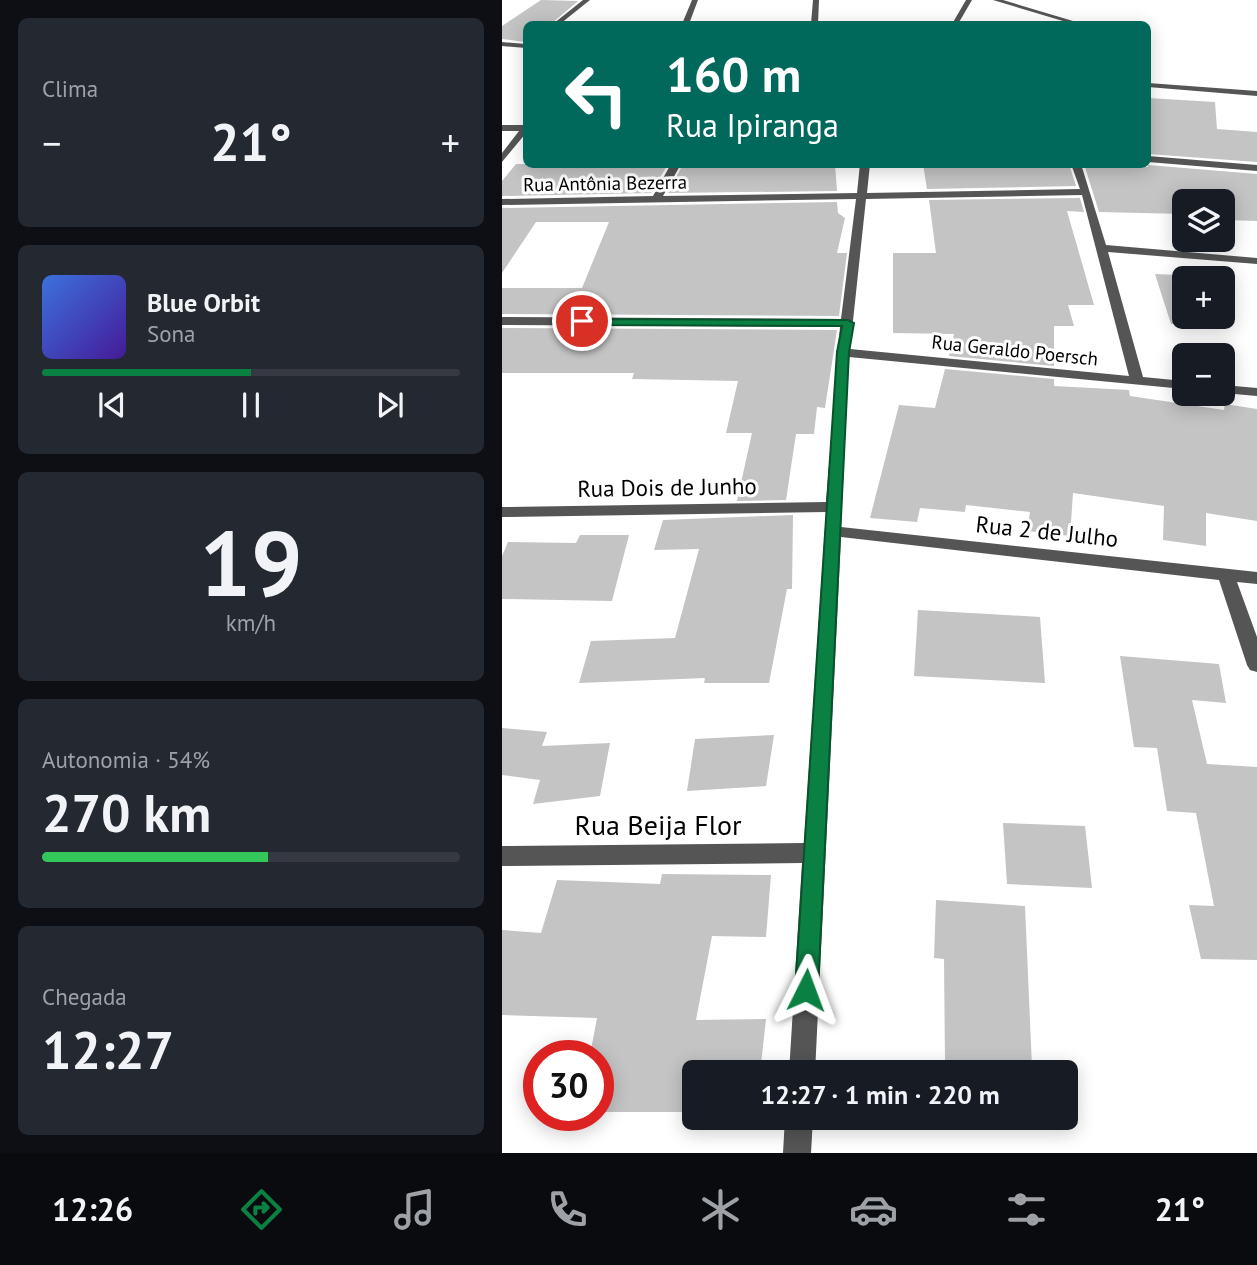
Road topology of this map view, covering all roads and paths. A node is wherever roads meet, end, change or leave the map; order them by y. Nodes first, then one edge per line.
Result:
1 (587, 0) edge
2 (695, 0) edge
3 (816, 0) edge
4 (969, 0) edge
5 (996, 0) edge
6 (560, 21) edge
7 (686, 21) edge
8 (815, 21) edge
9 (957, 21) edge
10 (1069, 21) edge
11 (502, 44) edge
12 (523, 46) edge
13 (1151, 85) edge
14 (1257, 92) edge
15 (502, 128) edge
16 (523, 128) edge
17 (523, 132) edge
18 (502, 159) edge
19 (1151, 159) edge
20 (674, 168) edge
21 (865, 168) edge
22 (1077, 168) edge
23 (1257, 168) edge
24 (1086, 192) junction
25 (863, 196) junction
26 (656, 200) junction
27 (502, 202) edge
28 (1100, 248) junction
29 (1257, 261) edge
30 (502, 321) edge
31 (848, 323) junction
32 (843, 352) junction
33 (1137, 381) junction
34 (1172, 384) edge
35 (1235, 390) edge
36 (1257, 392) edge
37 (833, 507) junction
38 (502, 512) edge
39 (832, 531) junction
40 (1226, 574) junction
41 (1257, 578) edge
42 (1257, 665) edge
43 (814, 853) junction
44 (502, 856) edge
45 (803, 1060) edge
46 (798, 1130) edge
47 (797, 1153) edge

1 - 6 street
2 - 7 street
3 - 8 street
4 - 9 street
5 - 10 street
11 - 12 street
13 - 14 street
15 - 16 street
17 - 18 street
19 - 23 street
20 - 26 street
21 - 25 street
22 - 24 street
24 - 25 street, Rua Antônia Bezerra
24 - 28 street
25 - 26 street, Rua Antônia Bezerra
25 - 31 street
26 - 27 street, Rua Antônia Bezerra
28 - 29 street
28 - 33 street
30 - 31 street
31 - 32 street
32 - 33 street, Rua Geraldo Poersch
32 - 37 street
33 - 34 street, Rua Geraldo Poersch
35 - 36 street
37 - 38 street, Rua Dois de Junho
37 - 39 street
39 - 40 street, Rua 2 de Julho
39 - 43 street
40 - 41 street, Rua 2 de Julho
40 - 42 street
43 - 44 street, Rua Beija Flor
43 - 45 street
46 - 47 street

